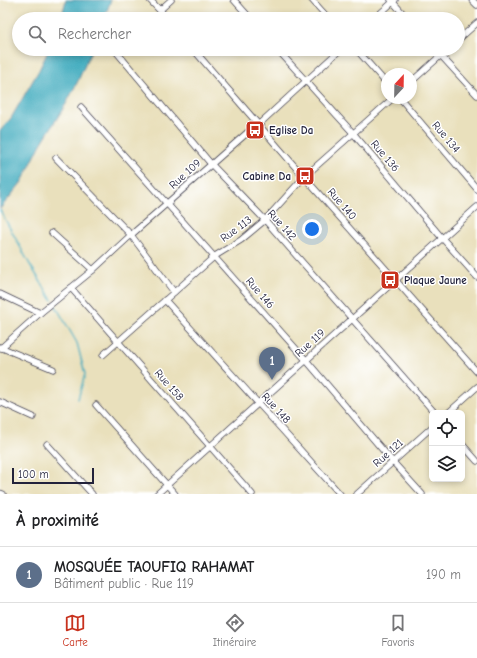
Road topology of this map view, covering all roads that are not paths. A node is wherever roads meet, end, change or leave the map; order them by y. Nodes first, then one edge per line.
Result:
1 (150, 0) edge
2 (171, 0) edge
3 (234, 0) edge
4 (312, 0) edge
5 (472, 0) edge
6 (393, 1) edge
7 (477, 5) edge
8 (160, 10) joint
9 (245, 12) edge
10 (323, 12) edge
11 (381, 12) edge
12 (402, 12) edge
13 (477, 23) edge
14 (465, 34) edge
15 (120, 56) edge
16 (199, 56) edge
17 (283, 56) edge
18 (334, 56) edge
19 (362, 56) edge
20 (440, 56) edge
21 (442, 56) edge
22 (381, 77) edge
23 (417, 77) edge
24 (306, 82) junction
25 (477, 96) edge
26 (386, 104) edge
27 (405, 104) edge
28 (81, 107) dead end
29 (258, 125) junction
30 (353, 134) junction
31 (56, 158) dead end
32 (211, 164) junction
33 (304, 177) junction
34 (477, 189) edge
35 (167, 203) junction
36 (477, 207) edge
37 (265, 220) junction
38 (52, 233) dead end
39 (131, 235) junction
40 (442, 238) junction
41 (215, 256) junction
42 (93, 270) junction
43 (477, 277) edge
44 (395, 280) junction
45 (71, 288) junction
46 (174, 292) junction
47 (0, 294) edge
48 (165, 300) junction
49 (40, 312) junction
50 (352, 319) junction
51 (118, 342) junction
52 (1, 347) edge
53 (103, 355) dead end
54 (306, 360) junction
55 (53, 369) dead end
56 (477, 372) edge
57 (477, 387) edge
58 (0, 402) edge
59 (258, 403) junction
60 (96, 405) dead end
61 (432, 410) edge
62 (451, 410) edge
63 (33, 417) dead end
64 (429, 430) edge
65 (47, 444) dead end
66 (464, 446) edge
67 (209, 447) junction
68 (477, 461) edge
69 (393, 462) junction
70 (167, 485) junction
71 (0, 493) edge
72 (3, 494) edge
73 (92, 494) edge
74 (157, 494) edge
75 (175, 494) edge
76 (252, 494) edge
77 (340, 494) edge
78 (357, 494) edge
79 (422, 494) edge

1 - 8 street
2 - 8 street
3 - 9 street
4 - 10 street
5 - 7 street
6 - 11 street
6 - 12 street
13 - 14 street
15 - 32 street, Rue 142
16 - 29 street, Rue 140
17 - 24 street, Rue 136
18 - 24 street, Rue 109
19 - 22 street
20 - 23 street
21 - 25 street
24 - 29 street, Rue 109
24 - 30 street, Rue 136
26 - 30 street, Rue 113
27 - 34 street, Rue 134
28 - 35 street, Rue 146
29 - 32 street, Rue 109
29 - 33 street, Rue 140
30 - 33 street, Rue 113
30 - 40 street, Rue 136
31 - 39 street
32 - 35 street, Rue 109
32 - 37 street, Rue 142
33 - 37 street, Rue 113
33 - 44 street, Rue 140
35 - 39 street, Rue 109
35 - 41 street, Rue 146
36 - 40 street, Rue 119
37 - 41 street, Rue 113
37 - 50 street, Rue 142
38 - 42 street
39 - 42 street, Rue 109
39 - 46 street
40 - 43 street, Rue 136
40 - 44 street, Rue 119
41 - 46 street, Rue 113
41 - 54 street, Rue 146
42 - 45 street, Rue 109
44 - 50 street, Rue 119
44 - 56 street, Rue 140
45 - 49 street, Rue 109
45 - 51 street, Rue 158
46 - 48 street, Rue 113
47 - 49 street
48 - 51 street, Rue 113
48 - 59 street, Rue 148
49 - 52 street, Rue 109
50 - 54 street, Rue 119
50 - 61 street, Rue 142
51 - 53 street, Rue 113
51 - 67 street, Rue 158
52 - 55 street
54 - 59 street, Rue 119
54 - 69 street, Rue 146
57 - 62 street
58 - 63 street
59 - 67 street, Rue 119
59 - 77 street, Rue 148
60 - 70 street
64 - 69 street, Rue 121
65 - 73 street
66 - 68 street
67 - 70 street, Rue 119
67 - 76 street, Rue 158
69 - 78 street, Rue 121
69 - 79 street, Rue 146
70 - 74 street, Rue 119
70 - 75 street
71 - 72 street

